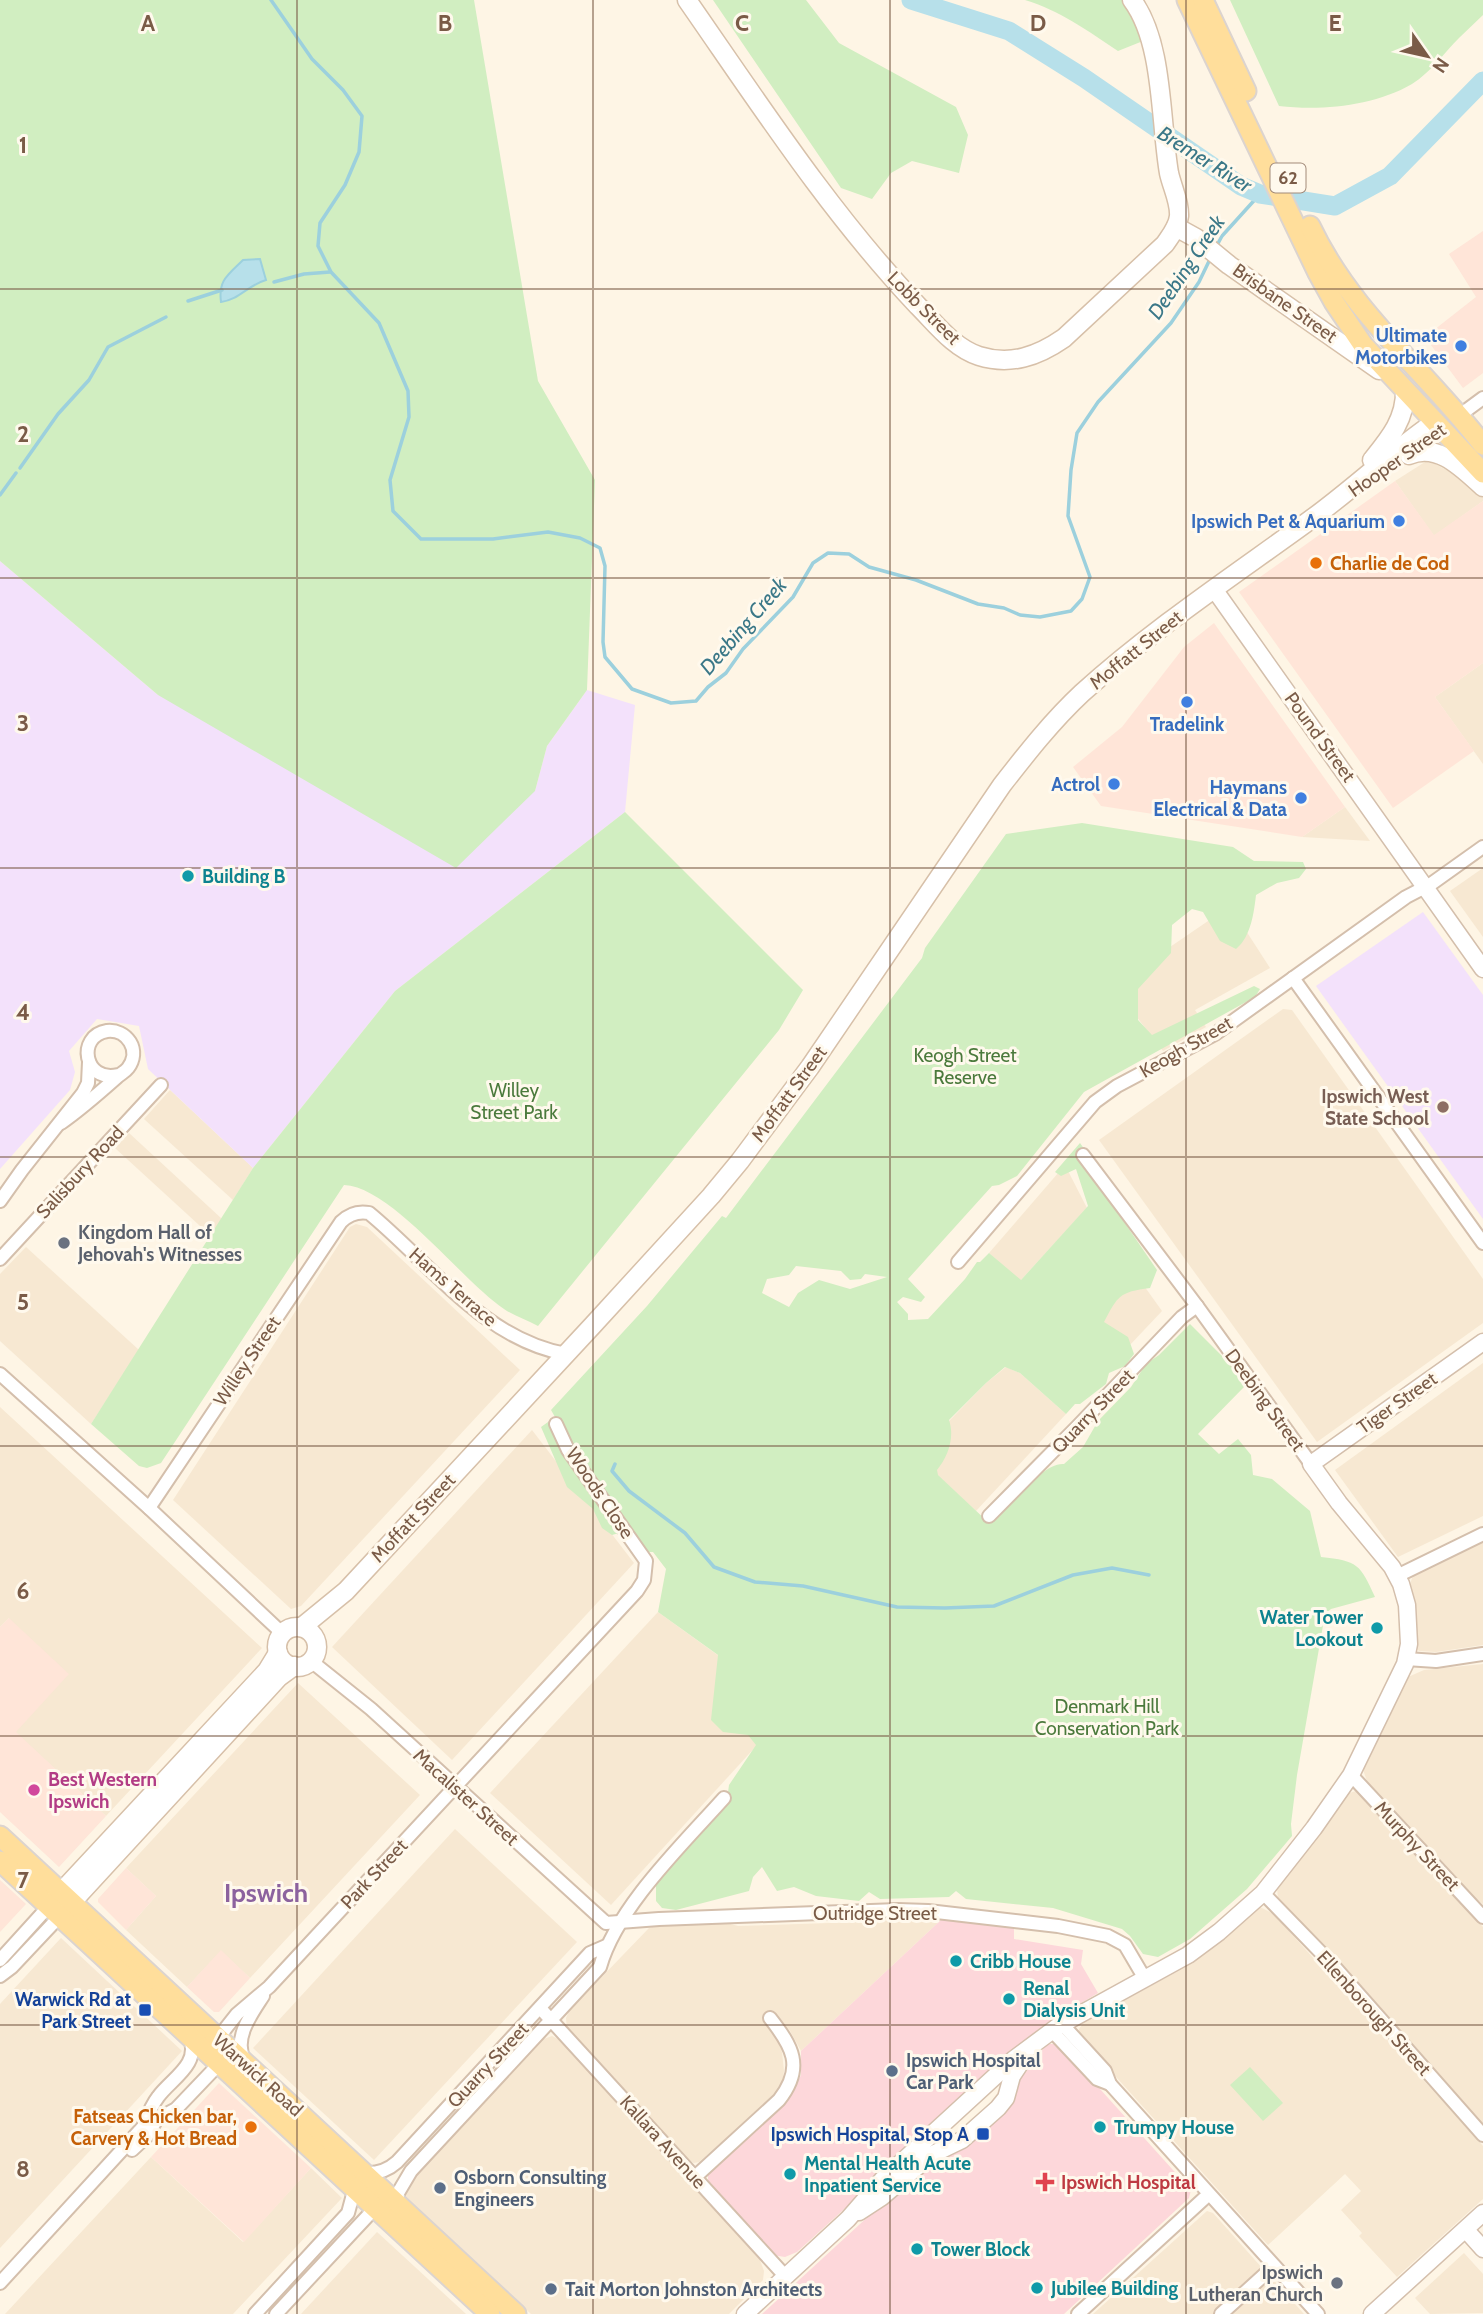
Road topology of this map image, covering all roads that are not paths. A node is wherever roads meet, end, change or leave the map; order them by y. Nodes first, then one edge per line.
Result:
1 (687, 0) edge
2 (1132, 0) edge
3 (1187, 0) edge
4 (1203, 0) edge
5 (1239, 92) junction
6 (1176, 227) junction
7 (1325, 270) junction
8 (1400, 384) junction
9 (1483, 398) edge
10 (1460, 415) junction
11 (1439, 426) junction
12 (1483, 445) edge
13 (1409, 454) junction
14 (1483, 473) edge
15 (1483, 487) edge
16 (1332, 504) junction
17 (1214, 589) junction
18 (1483, 847) edge
19 (1425, 887) junction
20 (1483, 969) edge
21 (1293, 978) junction
22 (89, 1062) junction
23 (118, 1075) junction
24 (161, 1085) dead end
25 (61, 1123) junction
26 (1083, 1155) dead end
27 (0, 1201) edge
28 (347, 1216) joint
29 (1483, 1243) edge
30 (0, 1259) edge
31 (958, 1262) dead end
32 (1197, 1306) junction
33 (1483, 1342) edge
34 (566, 1354) junction
35 (0, 1374) edge
36 (556, 1424) dead end
37 (1311, 1464) junction
38 (149, 1508) junction
39 (989, 1516) dead end
40 (1483, 1534) edge
41 (646, 1561) joint
42 (1397, 1576) junction
43 (346, 1591) junction
44 (302, 1627) junction
45 (282, 1633) junction
46 (317, 1643) junction
47 (278, 1653) junction
48 (1483, 1654) edge
49 (1406, 1659) junction
50 (302, 1664) junction
51 (1351, 1775) junction
52 (454, 1787) junction
53 (724, 1798) dead end
54 (0, 1836) edge
55 (0, 1861) edge
56 (1263, 1894) junction
57 (60, 1904) junction
58 (1483, 1917) edge
59 (623, 1922) junction
60 (606, 1946) junction
61 (0, 1960) edge
62 (0, 1976) edge
63 (1145, 1979) junction
64 (269, 1987) junction
65 (540, 2008) junction
66 (770, 2018) dead end
67 (552, 2020) junction
68 (1057, 2027) junction
69 (190, 2036) junction
70 (218, 2038) junction
71 (1031, 2047) junction
72 (190, 2060) junction
73 (249, 2067) junction
74 (214, 2070) junction
75 (980, 2090) junction
76 (1005, 2100) junction
77 (155, 2101) junction
78 (169, 2114) junction
79 (933, 2133) junction
80 (1483, 2135) edge
81 (951, 2147) junction
82 (99, 2177) junction
83 (695, 2177) junction
84 (365, 2181) junction
85 (1209, 2194) junction
86 (397, 2204) junction
87 (376, 2207) junction
88 (1483, 2213) edge
89 (850, 2216) junction
90 (1466, 2230) junction
91 (1483, 2249) edge
92 (304, 2260) junction
93 (1274, 2266) junction
94 (316, 2271) junction
95 (786, 2277) junction
96 (0, 2283) edge
97 (255, 2314) edge
98 (276, 2314) edge
99 (490, 2314) edge
100 (516, 2314) edge
101 (745, 2314) edge
102 (1078, 2314) edge
103 (1222, 2314) edge
104 (1318, 2314) edge
105 (1372, 2314) edge

1 - 6 main road, Lobb Street
2 - 6 main road
3 - 5 main road, 62
4 - 5 main road, 62
5 - 7 main road, 62
6 - 8 main road, Brisbane Street
7 - 8 main road, 62
7 - 10 main road, 62
8 - 11 main road, 62
8 - 16 main road
9 - 10 street, Hooper Street
10 - 11 main road, Hooper Street
10 - 12 main road, 62
11 - 13 main road, Hooper Street
11 - 14 main road, 62
11 - 16 main road, Hooper Street
13 - 15 main road
13 - 16 main road, Hooper Street
16 - 17 main road, Hooper Street
17 - 19 street, Pound Street
17 - 34 main road, Moffatt Street
18 - 19 street, Keogh Street
19 - 20 street, Pound Street
19 - 21 street, Keogh Street
21 - 29 street
21 - 31 street, Keogh Street
22 - 23 street
22 - 23 street
22 - 25 street
23 - 25 street
24 - 30 street, Salisbury Road
25 - 27 street
26 - 32 street, Deebing Street
28 - 34 street, Hams Terrace
28 - 38 street, Willey Street
32 - 37 street, Deebing Street
32 - 39 street, Quarry Street
33 - 37 street, Tiger Street
34 - 43 main road, Moffatt Street
35 - 38 street
36 - 41 street, Woods Close
37 - 42 street, Deebing Street
38 - 45 street
40 - 42 street
41 - 52 street, Park Street
42 - 49 street, Deebing Street
43 - 44 main road, Moffatt Street
43 - 46 main road, Moffatt Street
44 - 45 main road
44 - 46 main road
45 - 47 main road
46 - 50 main road
47 - 50 main road
47 - 57 main road
48 - 49 street
49 - 51 street, Deebing Street
50 - 52 street, Macalister Street
50 - 57 main road
51 - 56 street, Deebing Street
51 - 58 street, Murphy Street
52 - 59 street, Macalister Street
52 - 64 street, Park Street
53 - 59 street, Quarry Street
54 - 57 main road, Warwick Road
55 - 57 main road, Warwick Road
56 - 63 street, Deebing Street
56 - 80 street, Ellenborough Street
57 - 61 street
57 - 62 street
57 - 69 main road, Warwick Road
57 - 70 main road, Warwick Road
59 - 60 street, Quarry Street
59 - 63 street, Outridge Street
60 - 65 street, Quarry Street
60 - 67 street, Quarry Street
63 - 68 street, Deebing Street
64 - 70 street, Park Street
64 - 73 street
65 - 67 street, Kallara Avenue
65 - 84 street, Quarry Street
66 - 83 street
67 - 83 street, Kallara Avenue
67 - 86 street, Quarry Street
68 - 71 street, Deebing Street
68 - 85 street
69 - 72 street
69 - 74 main road, Warwick Road
70 - 73 main road, Warwick Road
70 - 74 main road
71 - 75 street, Deebing Street
71 - 76 street
72 - 74 street
72 - 77 street
73 - 84 main road, Warwick Road
74 - 78 street
74 - 84 main road, Warwick Road
75 - 76 street
75 - 79 street, Deebing Street
76 - 81 street
77 - 78 street
77 - 82 street
78 - 82 street
79 - 81 street
79 - 89 street, Deebing Street
81 - 89 street
82 - 96 street
83 - 95 street, Kallara Avenue
84 - 86 main road, Warwick Road
84 - 87 main road, Warwick Road
84 - 92 street
85 - 93 street
85 - 102 street
86 - 100 main road, Warwick Road
87 - 94 street
87 - 99 main road, Warwick Road
88 - 90 street
89 - 95 street
90 - 91 street
90 - 105 street
92 - 94 street
92 - 97 street
93 - 103 street
93 - 104 street
94 - 98 street
95 - 101 street

